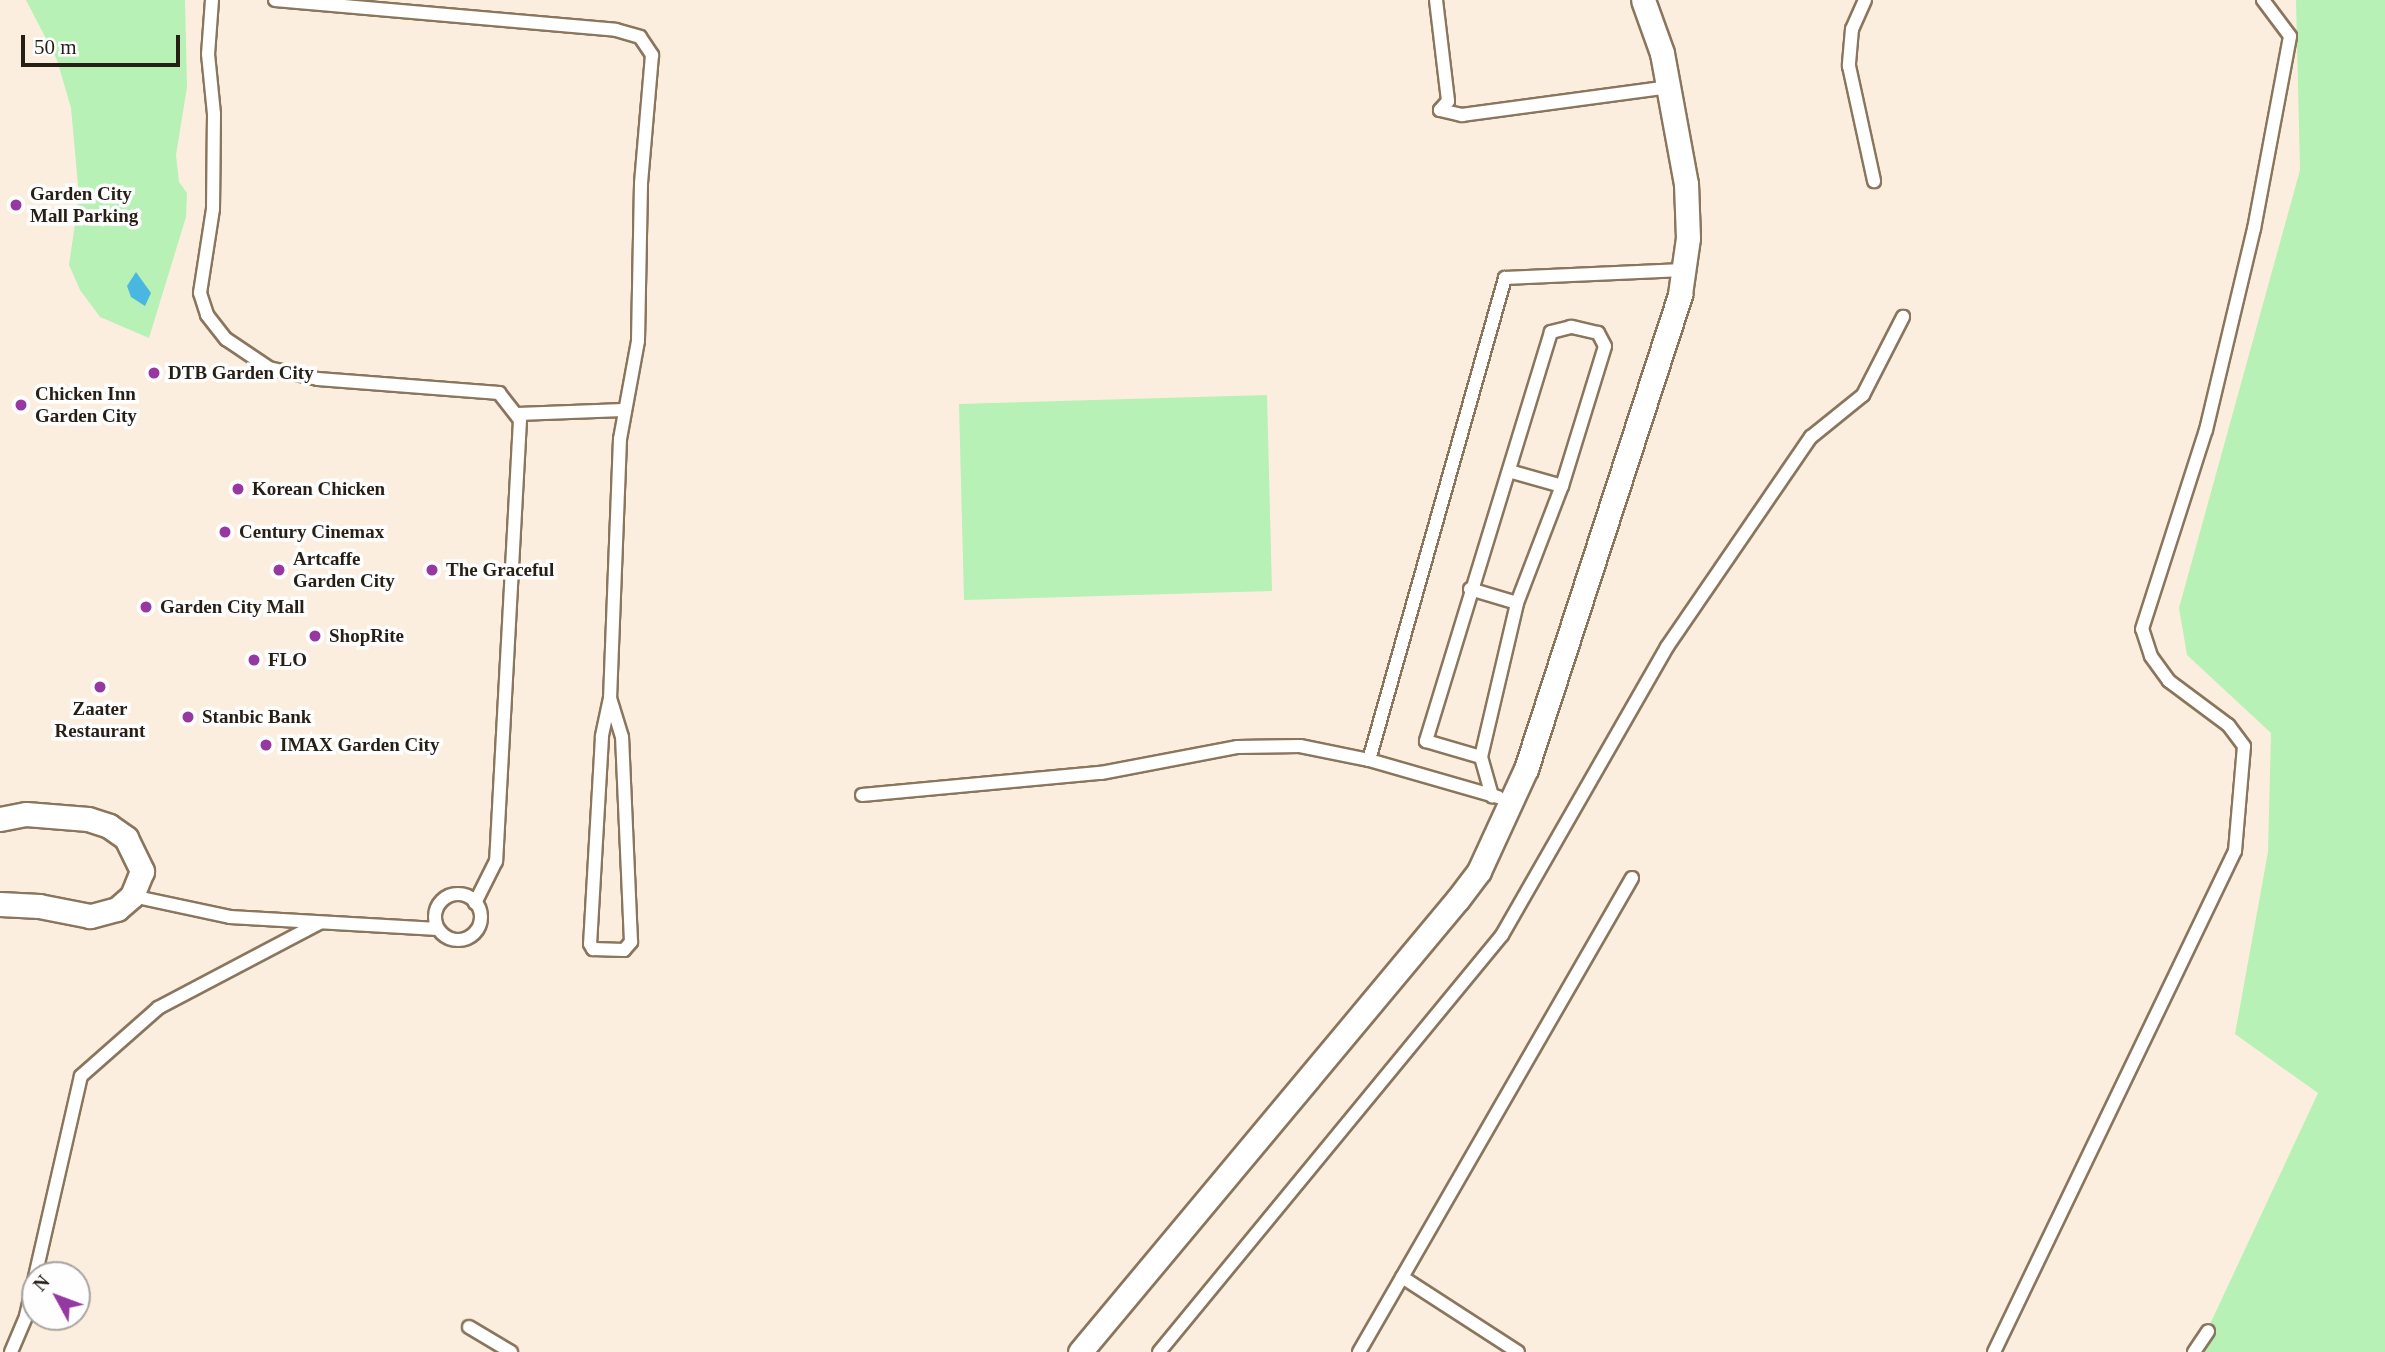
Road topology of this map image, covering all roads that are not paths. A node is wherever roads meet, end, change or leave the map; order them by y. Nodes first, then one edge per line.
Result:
1 (212, 0) edge
2 (275, 0) edge
3 (1436, 0) edge
4 (1643, 0) edge
5 (1865, 0) edge
6 (2263, 0) edge
7 (1670, 87) junction
8 (1874, 181) dead end
9 (1683, 271) junction
10 (1903, 317) dead end
11 (624, 410) junction
12 (517, 414) junction
13 (1509, 471) junction
14 (1562, 486) junction
15 (1470, 589) junction
16 (1517, 603) junction
17 (610, 698) junction
18 (1481, 757) junction
19 (1369, 760) junction
20 (862, 795) dead end
21 (1502, 799) junction
22 (0, 818) edge
23 (1632, 878) dead end
24 (132, 895) junction
25 (475, 903) junction
26 (0, 904) edge
27 (319, 923) junction
28 (438, 929) junction
29 (1402, 1277) junction
30 (469, 1327) dead end
31 (2208, 1331) dead end
32 (11, 1352) edge
33 (511, 1352) edge
34 (1080, 1352) edge
35 (1159, 1352) edge
36 (1359, 1352) edge
37 (1518, 1352) edge
38 (1994, 1352) edge
39 (2194, 1352) edge

1 - 12 lane
2 - 11 lane
3 - 7 lane
4 - 7 street
5 - 8 lane
6 - 38 lane
7 - 9 street
9 - 19 lane
9 - 21 street
10 - 35 lane
11 - 12 lane
11 - 17 lane
12 - 25 lane
13 - 14 lane
13 - 14 lane
13 - 15 lane
14 - 16 lane
15 - 16 lane
15 - 18 lane
16 - 18 lane
17 - 17 lane
18 - 21 lane
19 - 20 lane
19 - 21 lane
21 - 34 street
22 - 24 street
23 - 29 lane
24 - 26 street
24 - 27 lane
25 - 28 lane
25 - 28 lane
27 - 28 lane
27 - 32 lane
29 - 36 lane
29 - 37 lane
30 - 33 lane
31 - 39 lane

